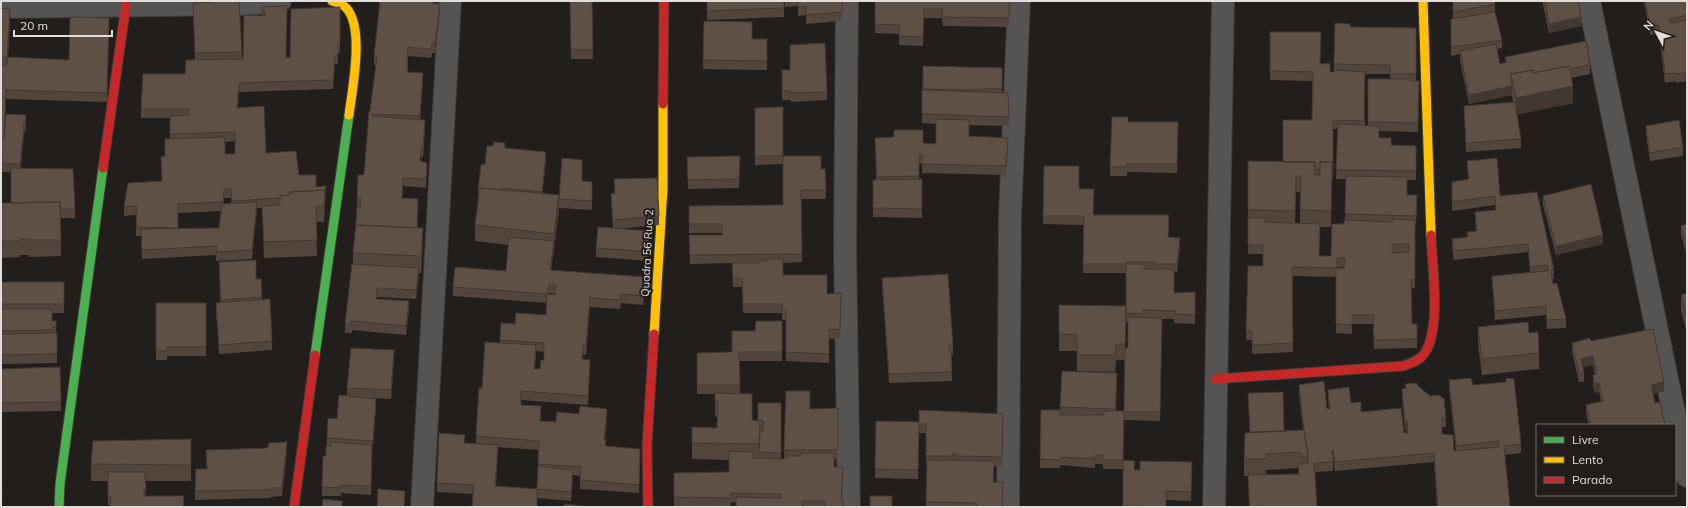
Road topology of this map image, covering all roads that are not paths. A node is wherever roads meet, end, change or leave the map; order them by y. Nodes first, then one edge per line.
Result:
1 (280, 1) edge
2 (332, 1) edge
3 (450, 1) edge
4 (664, 1) edge
5 (847, 1) edge
6 (1019, 1) edge
7 (1223, 1) edge
8 (1423, 1) edge
9 (1589, 1) edge
10 (126, 5) junction
11 (1, 7) edge
12 (1215, 379) junction
13 (1687, 476) edge
14 (59, 507) edge
15 (294, 507) edge
16 (422, 507) edge
17 (648, 507) edge
18 (848, 507) edge
19 (1008, 507) edge
20 (1214, 507) edge

1 - 10 street
2 - 15 street
3 - 16 street
4 - 17 street, Quadra 56 Rua 2
5 - 18 street
6 - 19 street
7 - 12 street
8 - 12 street
9 - 13 street
10 - 11 street
10 - 14 street
12 - 20 street

